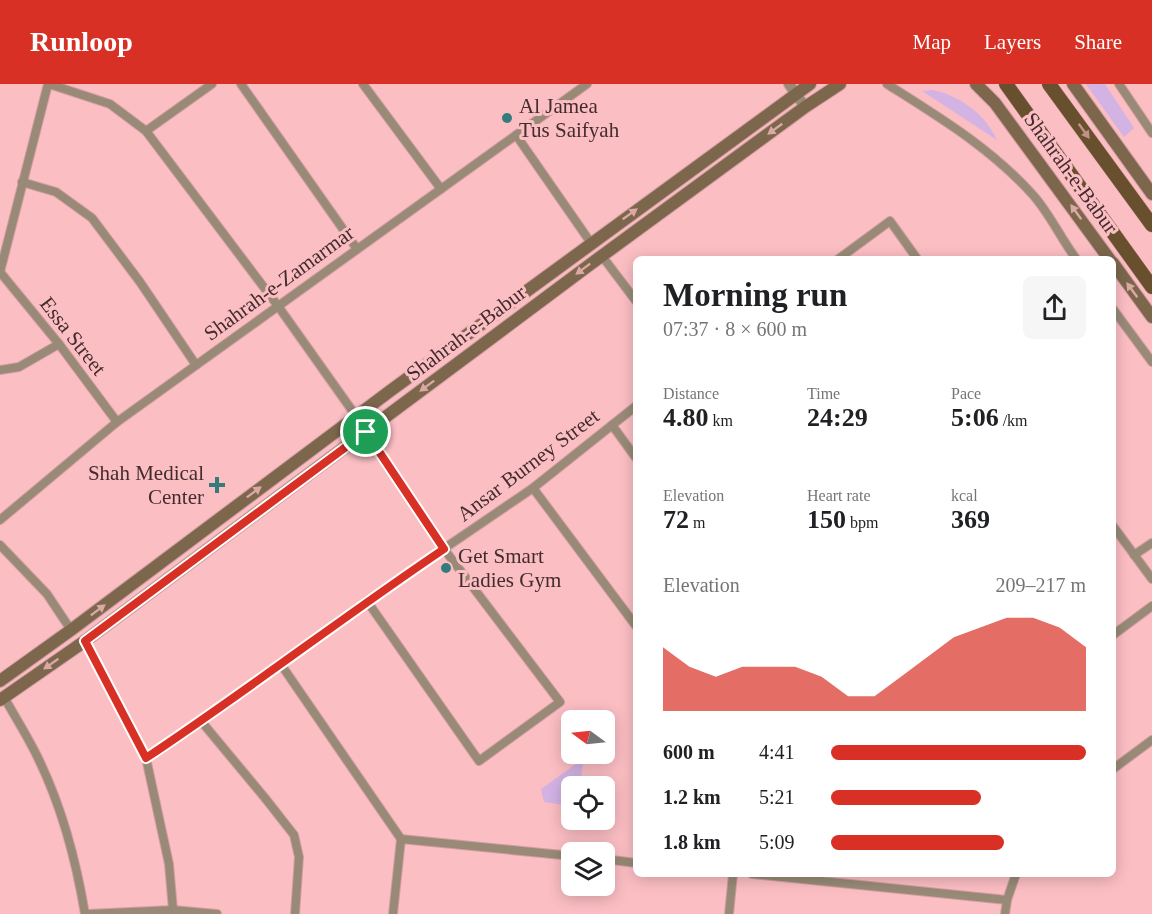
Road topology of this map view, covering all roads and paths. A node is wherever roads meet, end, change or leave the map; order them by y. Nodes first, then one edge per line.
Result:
1 (48, 84) edge
2 (212, 84) edge
3 (241, 84) edge
4 (363, 84) edge
5 (587, 84) edge
6 (810, 84) edge
7 (840, 84) edge
8 (887, 84) edge
9 (976, 84) edge
10 (1006, 84) edge
11 (1049, 84) edge
12 (1073, 84) edge
13 (1119, 84) edge
14 (792, 89) edge
15 (805, 107) junction
16 (146, 130) junction
17 (1152, 133) edge
18 (516, 135) junction
19 (22, 182) junction
20 (441, 189) junction
21 (1152, 194) edge
22 (1152, 225) edge
23 (591, 243) junction
24 (357, 249) junction
25 (602, 256) junction
26 (842, 256) edge
27 (915, 256) edge
28 (1074, 256) edge
29 (1107, 256) edge
30 (1116, 268) edge
31 (0, 272) edge
32 (1152, 287) edge
33 (633, 297) edge
34 (278, 306) junction
35 (1116, 313) edge
36 (1152, 317) edge
37 (59, 344) junction
38 (1152, 362) edge
39 (196, 365) junction
40 (0, 370) edge
41 (390, 391) junction
42 (400, 406) junction
43 (633, 408) edge
44 (356, 416) junction
45 (117, 422) junction
46 (612, 425) junction
47 (366, 432) junction
48 (633, 454) edge
49 (532, 488) junction
50 (0, 519) edge
51 (1116, 530) edge
52 (1152, 543) edge
53 (0, 545) edge
54 (444, 549) junction
55 (1134, 555) junction
56 (1152, 579) edge
57 (367, 602) junction
58 (1152, 606) edge
59 (633, 622) edge
60 (71, 630) junction
61 (1116, 633) edge
62 (85, 641) junction
63 (280, 663) junction
64 (0, 681) edge
65 (2, 698) edge
66 (201, 721) junction
67 (1152, 740) edge
68 (146, 758) junction
69 (1116, 767) edge
70 (401, 838) junction
71 (561, 855) edge
72 (615, 860) edge
73 (633, 863) edge
74 (733, 877) edge
75 (782, 877) edge
76 (1015, 877) edge
77 (1008, 900) junction
78 (173, 910) junction
79 (86, 914) edge
80 (217, 914) edge
81 (295, 914) edge
82 (393, 914) edge
83 (729, 914) edge
84 (1005, 914) edge

1 - 16 street
1 - 19 street
2 - 16 street
3 - 24 street
4 - 20 street
5 - 18 street, Shahrah-e-Zamarmar
6 - 14 main road, Shahrah-e-Babur
7 - 15 main road, Shahrah-e-Babur
8 - 28 street
29 -> 9 main road, Shahrah-e-Babur
10 - 32 main road
11 -> 22 main road
12 - 21 main road
13 - 17 street
14 - 15 street
23 -> 14 main road, Shahrah-e-Babur
15 -> 25 main road, Shahrah-e-Babur
16 - 34 street
18 - 20 street, Shahrah-e-Zamarmar
18 - 23 street
19 - 31 street
19 - 39 street
20 - 24 street, Shahrah-e-Zamarmar
23 - 41 main road, Shahrah-e-Babur
24 - 34 street, Shahrah-e-Zamarmar
25 - 33 street
25 -> 42 main road, Shahrah-e-Babur
26 - 27 street
36 -> 30 main road, Shahrah-e-Babur
31 - 37 street, Essa Street
34 - 39 street, Shahrah-e-Zamarmar
34 - 44 street
35 - 38 street
37 - 40 street
37 - 45 street, Essa Street
39 - 45 street, Shahrah-e-Zamarmar
41 - 42 main road
41 - 44 main road, Shahrah-e-Babur
42 - 47 main road, Shahrah-e-Babur
43 - 46 street, Ansar Burney Street
60 -> 44 main road, Shahrah-e-Babur
45 - 50 street, Shahrah-e-Zamarmar
46 - 48 street
46 - 49 street, Ansar Burney Street
47 - 54 street
47 - 62 main road, Shahrah-e-Babur
49 - 54 street, Ansar Burney Street
49 - 59 street
51 - 55 street
52 - 55 street
53 - 60 street
54 - 57 street, Ansar Burney Street
54 - 57 street
55 - 56 street
57 - 63 street, Ansar Burney Street
58 - 61 street
60 - 64 main road, Shahrah-e-Babur
62 -> 65 main road, Shahrah-e-Babur
62 - 68 street
63 - 66 street, Ansar Burney Street
63 - 70 street
65 - 79 street
66 - 68 street, Ansar Burney Street
66 - 81 street
67 - 69 street
68 - 78 street
70 - 71 street
70 - 82 street
72 - 73 street
74 - 83 street
75 - 77 street
76 - 77 street
77 - 84 street
78 - 79 street
78 - 80 street

